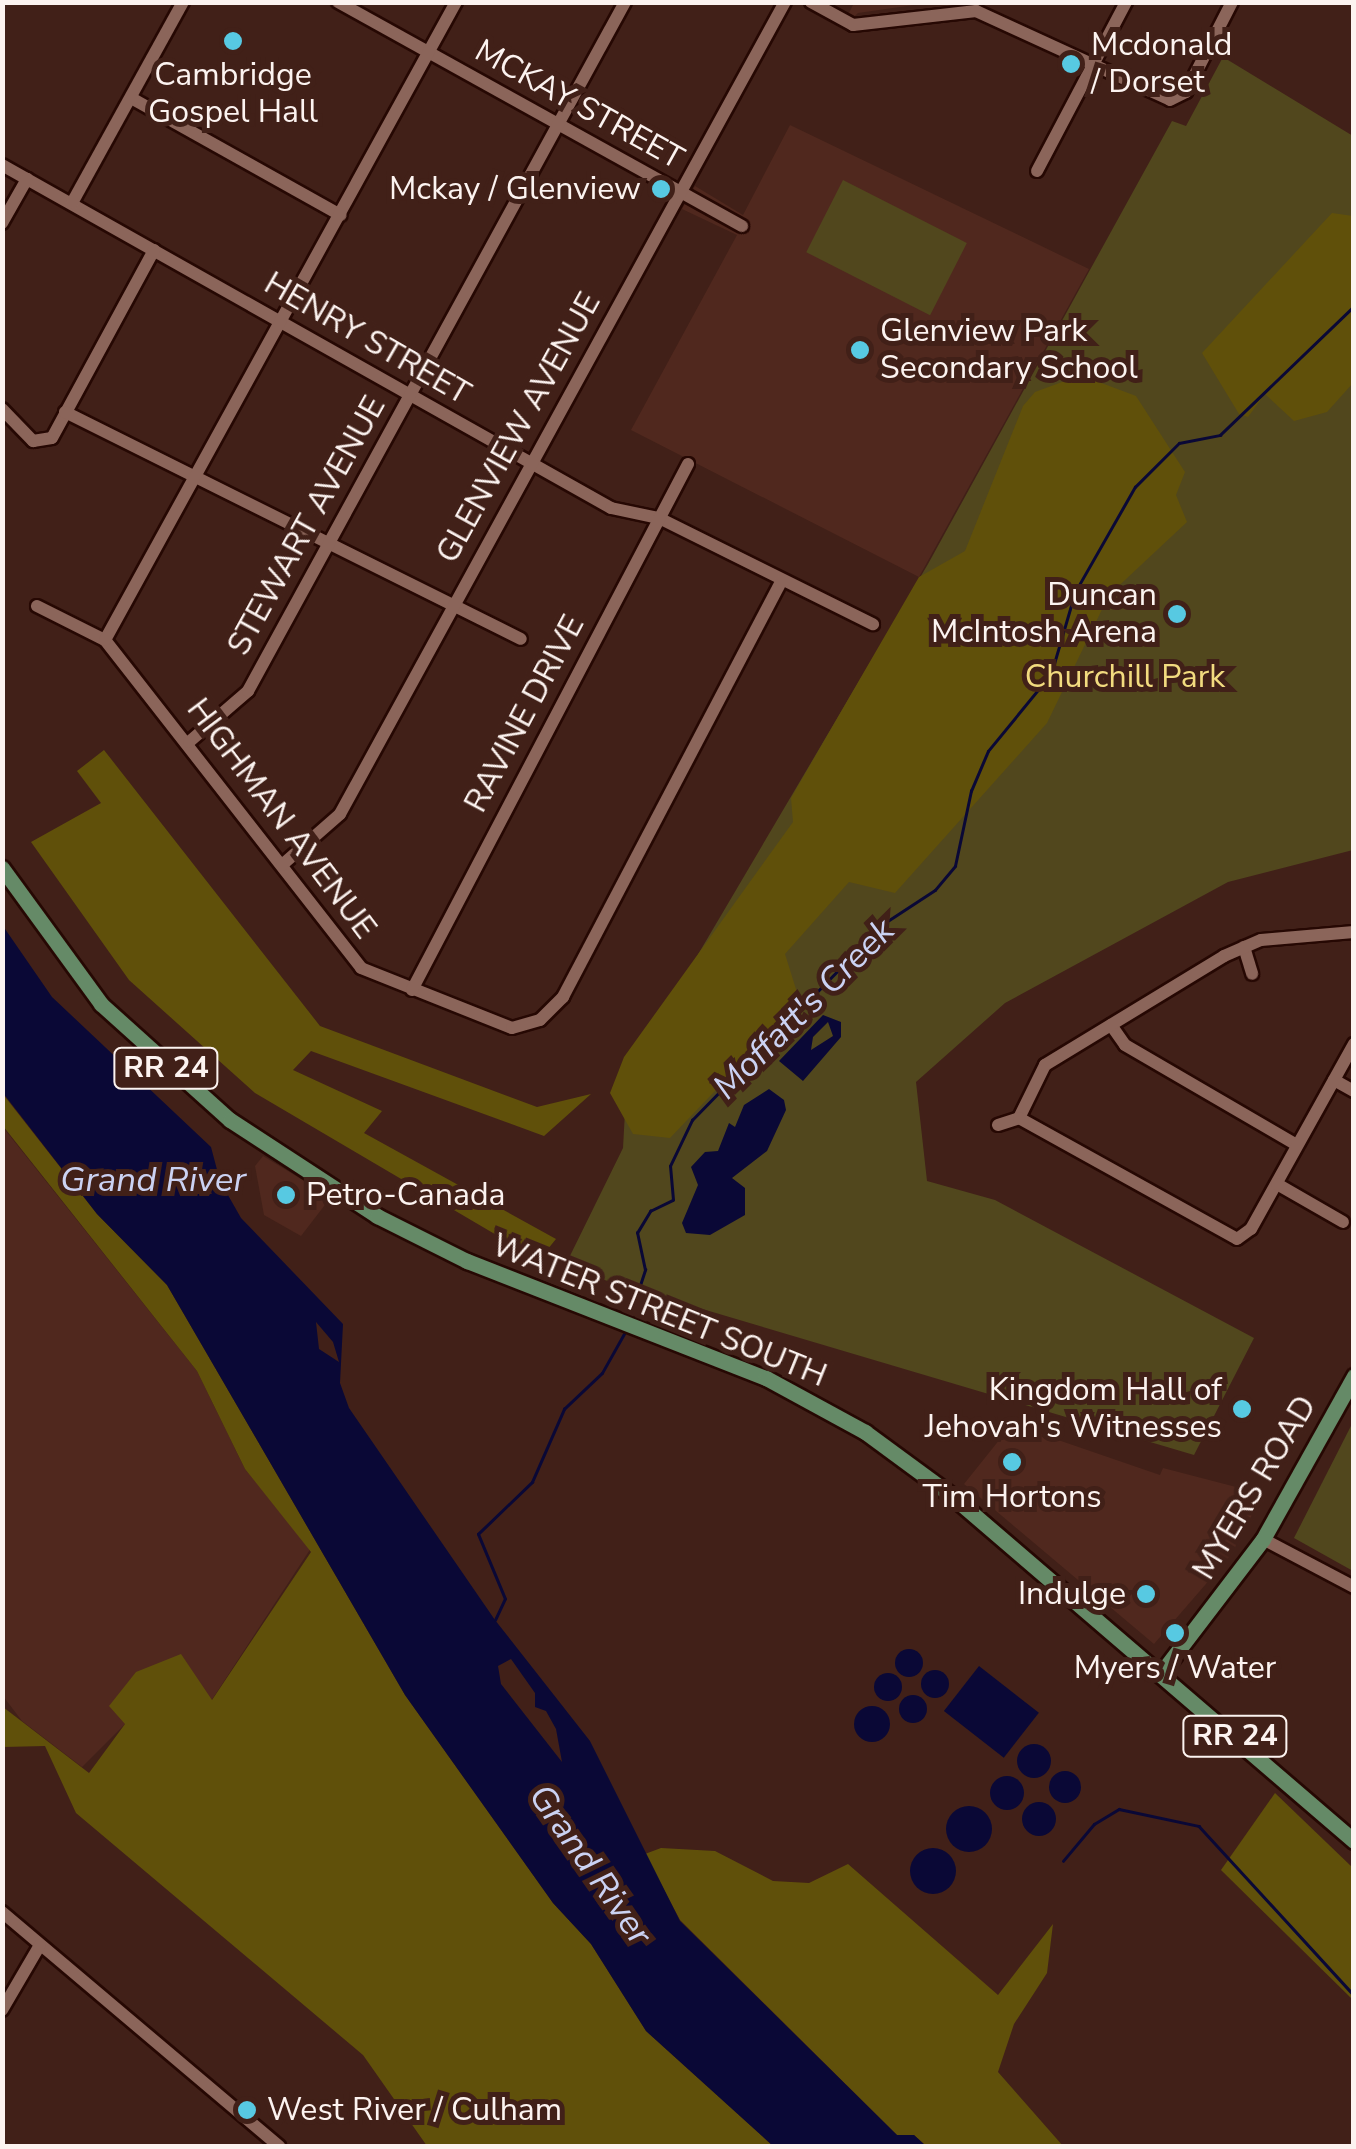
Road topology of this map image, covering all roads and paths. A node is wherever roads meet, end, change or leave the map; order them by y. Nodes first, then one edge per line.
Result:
1 (183, 2) edge
2 (338, 2) edge
3 (456, 2) edge
4 (625, 2) edge
5 (785, 2) edge
6 (810, 2) edge
7 (1126, 2) edge
8 (1232, 2) edge
9 (428, 53) junction
10 (1092, 66) junction
11 (131, 98) junction
12 (558, 125) junction
13 (2, 164) edge
14 (1037, 172) dead end
15 (28, 179) junction
16 (680, 192) junction
17 (72, 203) junction
18 (340, 215) junction
19 (2, 223) edge
20 (742, 226) dead end
21 (154, 250) junction
22 (281, 322) junction
23 (410, 396) junction
24 (2, 409) edge
25 (65, 412) junction
26 (532, 464) junction
27 (688, 464) dead end
28 (195, 477) junction
29 (659, 518) junction
30 (329, 543) junction
31 (782, 580) junction
32 (454, 605) junction
33 (37, 606) dead end
34 (873, 624) dead end
35 (522, 639) dead end
36 (105, 640) junction
37 (190, 742) junction
38 (282, 865) junction
39 (2, 868) edge
40 (1354, 932) edge
41 (1244, 947) junction
42 (1252, 974) dead end
43 (412, 990) junction
44 (1111, 1025) junction
45 (1354, 1044) edge
46 (1334, 1080) junction
47 (1354, 1091) edge
48 (1020, 1118) junction
49 (998, 1125) dead end
50 (1297, 1145) junction
51 (1276, 1184) junction
52 (1343, 1222) dead end
53 (1354, 1376) edge
54 (1263, 1539) junction
55 (1354, 1587) edge
56 (1161, 1673) junction
57 (1354, 1841) edge
58 (2, 1912) edge
59 (40, 1944) junction
60 (2, 2010) edge
61 (259, 2130) junction
62 (250, 2146) edge
63 (279, 2146) edge

1 - 11 street
2 - 9 street, MCKAY STREET
3 - 9 street
4 - 12 street, STEWART AVENUE
5 - 16 street, GLENVIEW AVENUE
6 - 10 street
7 - 10 street
8 - 10 street
9 - 12 street, MCKAY STREET
9 - 18 street
10 - 14 street
11 - 17 street
11 - 18 street
12 - 16 street, MCKAY STREET
12 - 23 street, STEWART AVENUE
13 - 15 street, HENRY STREET
15 - 17 street, HENRY STREET
15 - 19 street
16 - 20 street, MCKAY STREET
16 - 26 street, GLENVIEW AVENUE
17 - 21 street, HENRY STREET
18 - 22 street
21 - 22 street, HENRY STREET
21 - 25 street
22 - 23 street, HENRY STREET
22 - 28 street
23 - 26 street, HENRY STREET
23 - 30 street, STEWART AVENUE
24 - 25 street
25 - 28 street
26 - 29 street, HENRY STREET
26 - 32 street, GLENVIEW AVENUE
27 - 29 street, RAVINE DRIVE
28 - 30 street
28 - 36 street
29 - 31 street, HENRY STREET
29 - 43 street, RAVINE DRIVE
30 - 32 street
30 - 37 street, STEWART AVENUE
31 - 34 street, HENRY STREET
31 - 43 street, HIGHMAN AVENUE
32 - 35 street
32 - 38 street, GLENVIEW AVENUE
33 - 36 street, HIGHMAN AVENUE
36 - 37 street, HIGHMAN AVENUE
37 - 38 street, HIGHMAN AVENUE
38 - 43 street, HIGHMAN AVENUE
39 - 56 main road, WATER STREET SOUTH / RR 24
40 - 41 street
41 - 42 street
41 - 44 street
44 - 48 street
44 - 50 street
45 - 46 street
46 - 47 street
46 - 50 street
48 - 49 street
48 - 51 street
50 - 51 street
51 - 52 street
53 - 54 main road, MYERS ROAD
54 - 55 street
54 - 56 main road, MYERS ROAD
56 - 57 main road, WATER STREET SOUTH / RR 24
58 - 59 street
59 - 60 street
59 - 61 street
61 - 62 street
61 - 63 street

